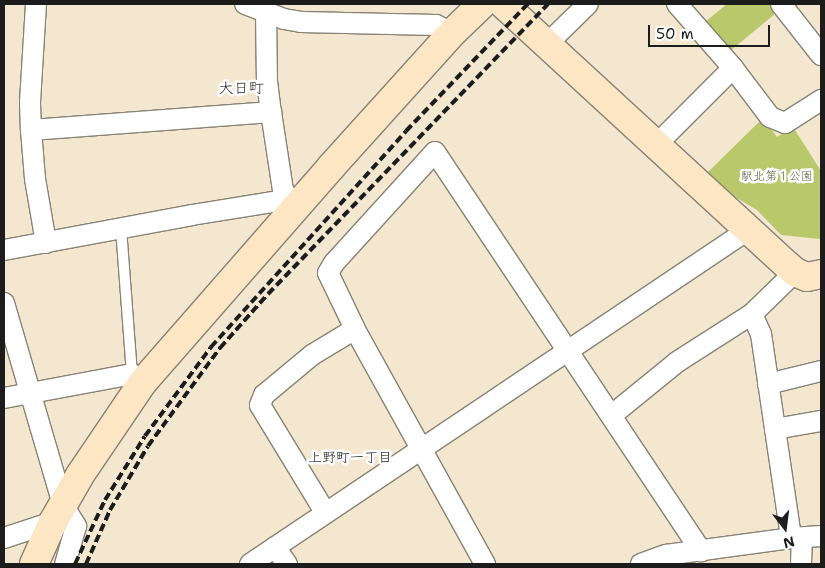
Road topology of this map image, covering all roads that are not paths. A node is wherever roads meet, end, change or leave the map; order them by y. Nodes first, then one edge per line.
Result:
1 (36, 4) edge
2 (244, 4) edge
3 (482, 4) edge
4 (503, 4) edge
5 (588, 4) edge
6 (677, 4) edge
7 (781, 4) edge
8 (278, 12) edge
9 (452, 33) junction
10 (547, 44) junction
11 (821, 55) edge
12 (733, 68) junction
13 (821, 100) edge
14 (270, 112) junction
15 (31, 130) junction
16 (656, 145) junction
17 (296, 210) junction
18 (121, 228) junction
19 (748, 230) junction
20 (46, 243) junction
21 (4, 250) edge
22 (808, 273) edge
23 (4, 302) edge
24 (752, 314) junction
25 (355, 329) junction
26 (569, 351) junction
27 (821, 371) edge
28 (137, 378) junction
29 (768, 384) junction
30 (30, 394) junction
31 (4, 398) edge
32 (612, 415) junction
33 (821, 421) edge
34 (775, 429) junction
35 (421, 447) junction
36 (326, 512) junction
37 (58, 513) junction
38 (4, 538) edge
39 (805, 538) edge
40 (275, 547) junction
41 (701, 551) junction
42 (667, 560) edge
43 (34, 564) edge
44 (65, 564) edge
45 (250, 564) edge
46 (287, 564) edge
47 (485, 564) edge
48 (641, 564) edge
49 (801, 564) edge

1 - 15 street
2 - 8 street
3 - 9 street
4 - 10 street
5 - 10 street
6 - 12 street
7 - 11 street
8 - 9 street
8 - 14 street
9 - 17 street
10 - 16 street
12 - 13 street
12 - 16 street
14 - 15 street
14 - 17 street
15 - 20 street
16 - 19 street
17 - 18 street
17 - 28 street
18 - 20 street
18 - 28 lane
19 - 22 street
19 - 26 street
20 - 21 street
22 - 24 street
23 - 30 street
24 - 29 street
24 - 32 street
25 - 26 street
25 - 35 street
25 - 36 street
26 - 32 street
26 - 35 street
27 - 29 street
28 - 30 street
28 - 37 street
29 - 34 street
30 - 31 street
30 - 37 street
32 - 41 street
33 - 34 street
34 - 39 street
35 - 36 street
35 - 47 street
36 - 40 street
37 - 38 street
37 - 43 street
37 - 44 street
39 - 41 street
39 - 49 street
40 - 45 street
40 - 46 street
41 - 42 street
42 - 48 street

